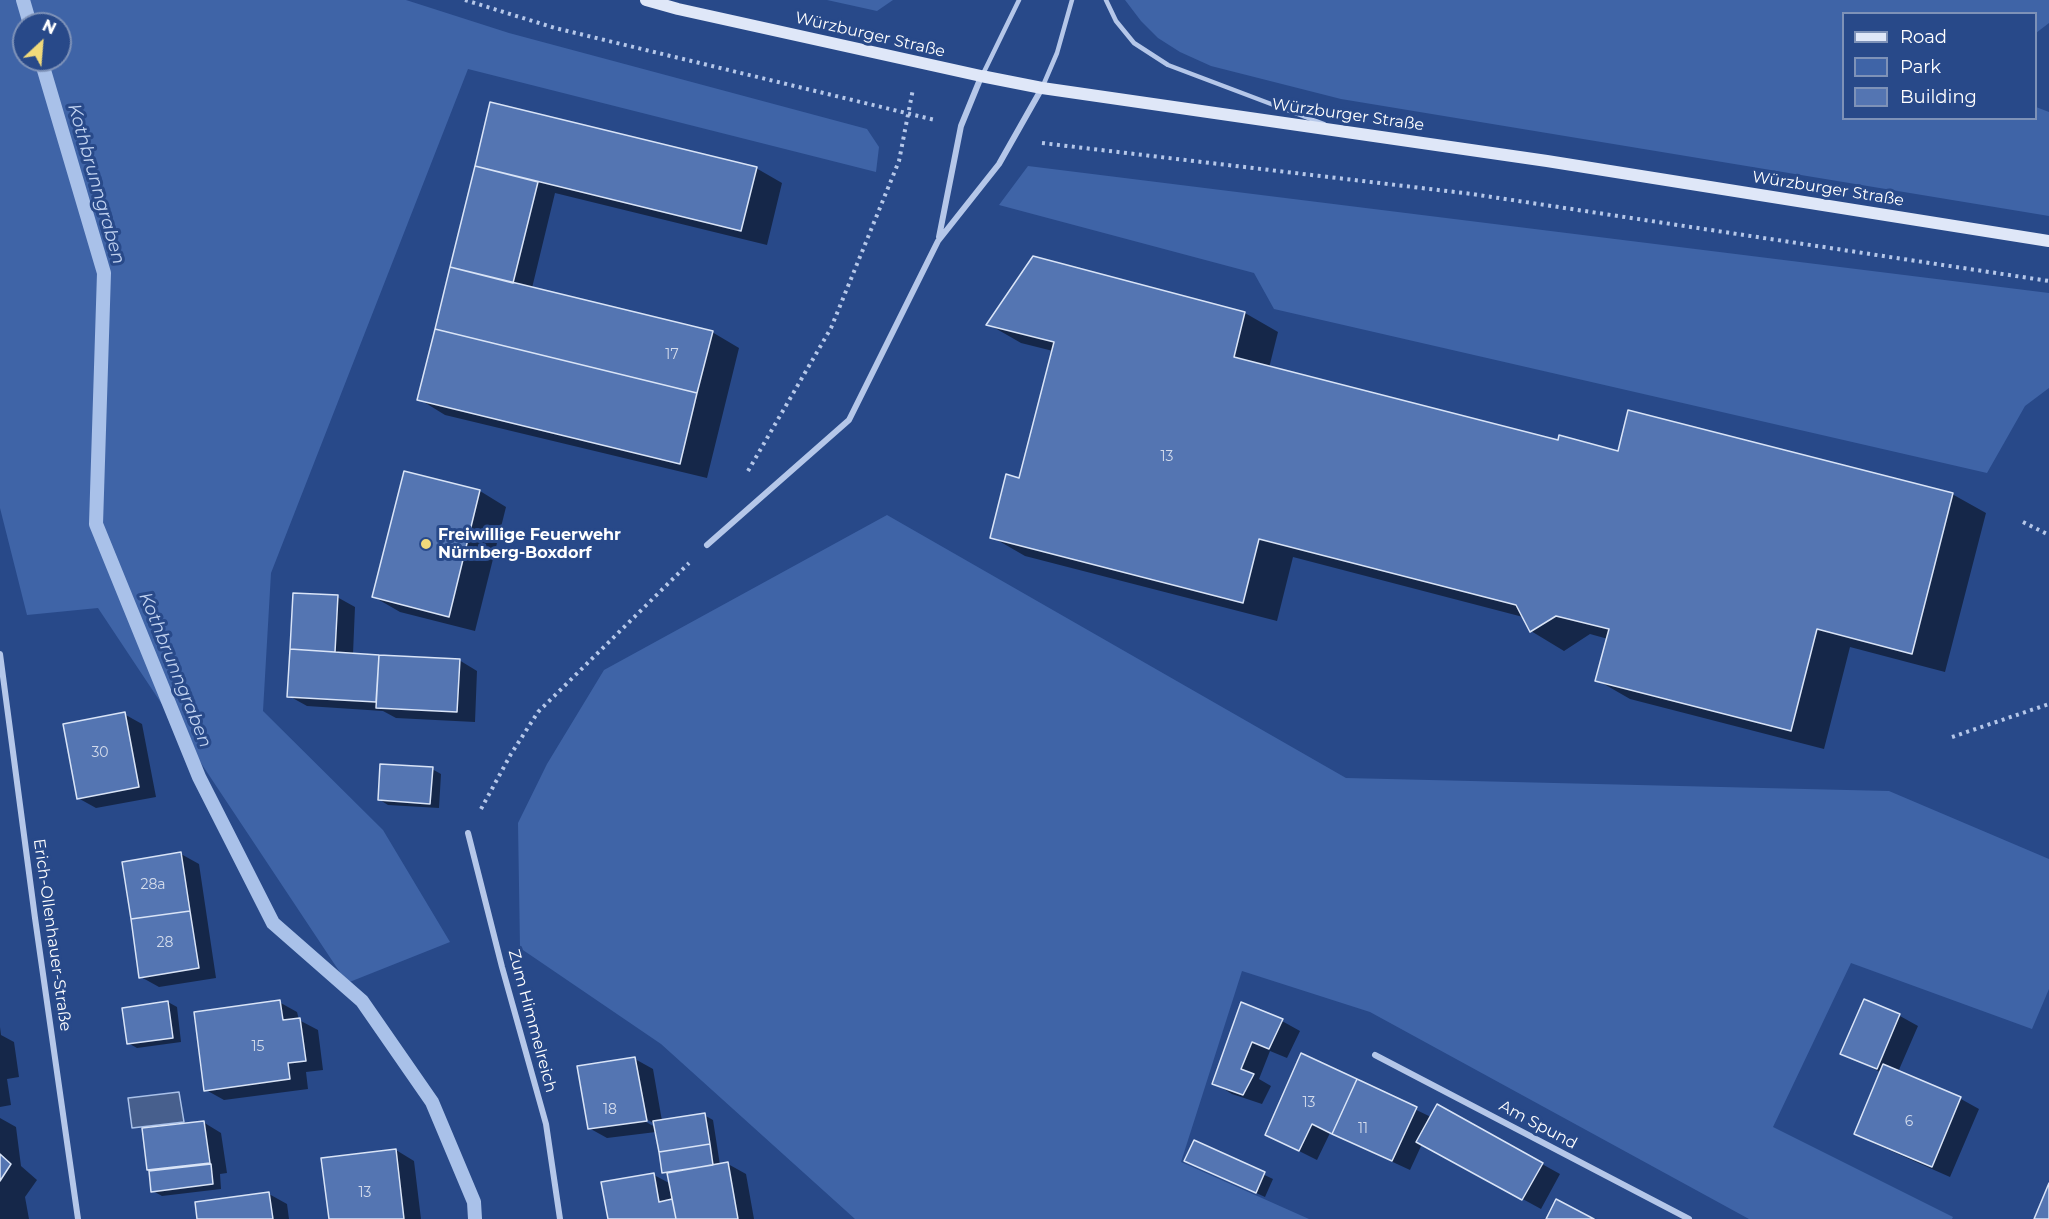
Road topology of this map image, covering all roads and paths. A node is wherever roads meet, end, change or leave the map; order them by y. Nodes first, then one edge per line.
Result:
1 (465, 0) edge
2 (646, 0) edge
3 (1019, 0) edge
4 (1072, 0) edge
5 (1106, 0) edge
6 (919, 62) junction
7 (981, 76) junction
8 (1042, 88) junction
9 (908, 114) junction
10 (961, 126) junction
11 (1341, 130) junction
12 (1014, 140) junction
13 (938, 241) junction
14 (2049, 241) edge
15 (2049, 281) edge
16 (747, 472) dead end
17 (2023, 522) dead end
18 (2049, 535) edge
19 (707, 545) joint
20 (0, 654) edge
21 (2049, 704) edge
22 (1952, 737) dead end
23 (468, 833) joint
24 (1375, 1055) dead end
25 (78, 1219) edge
26 (560, 1219) edge
27 (1689, 1219) edge

1 - 9 path
2 - 6 main road, Würzburger Straße
3 - 7 lane
4 - 8 lane
5 - 11 lane
6 - 7 main road, Würzburger Straße
6 - 9 path
7 - 8 main road, Würzburger Straße
7 - 10 street
8 - 11 main road, Würzburger Straße
8 - 12 street
9 - 10 path
9 - 16 path
10 - 13 street
11 - 14 main road, Würzburger Straße
12 - 13 street
12 - 15 path
13 - 19 street
17 - 18 path
19 - 23 path
20 - 25 street, Erich-Ollenhauer-Straße
21 - 22 path
23 - 26 street, Zum Himmelreich
24 - 27 street, Am Spund

